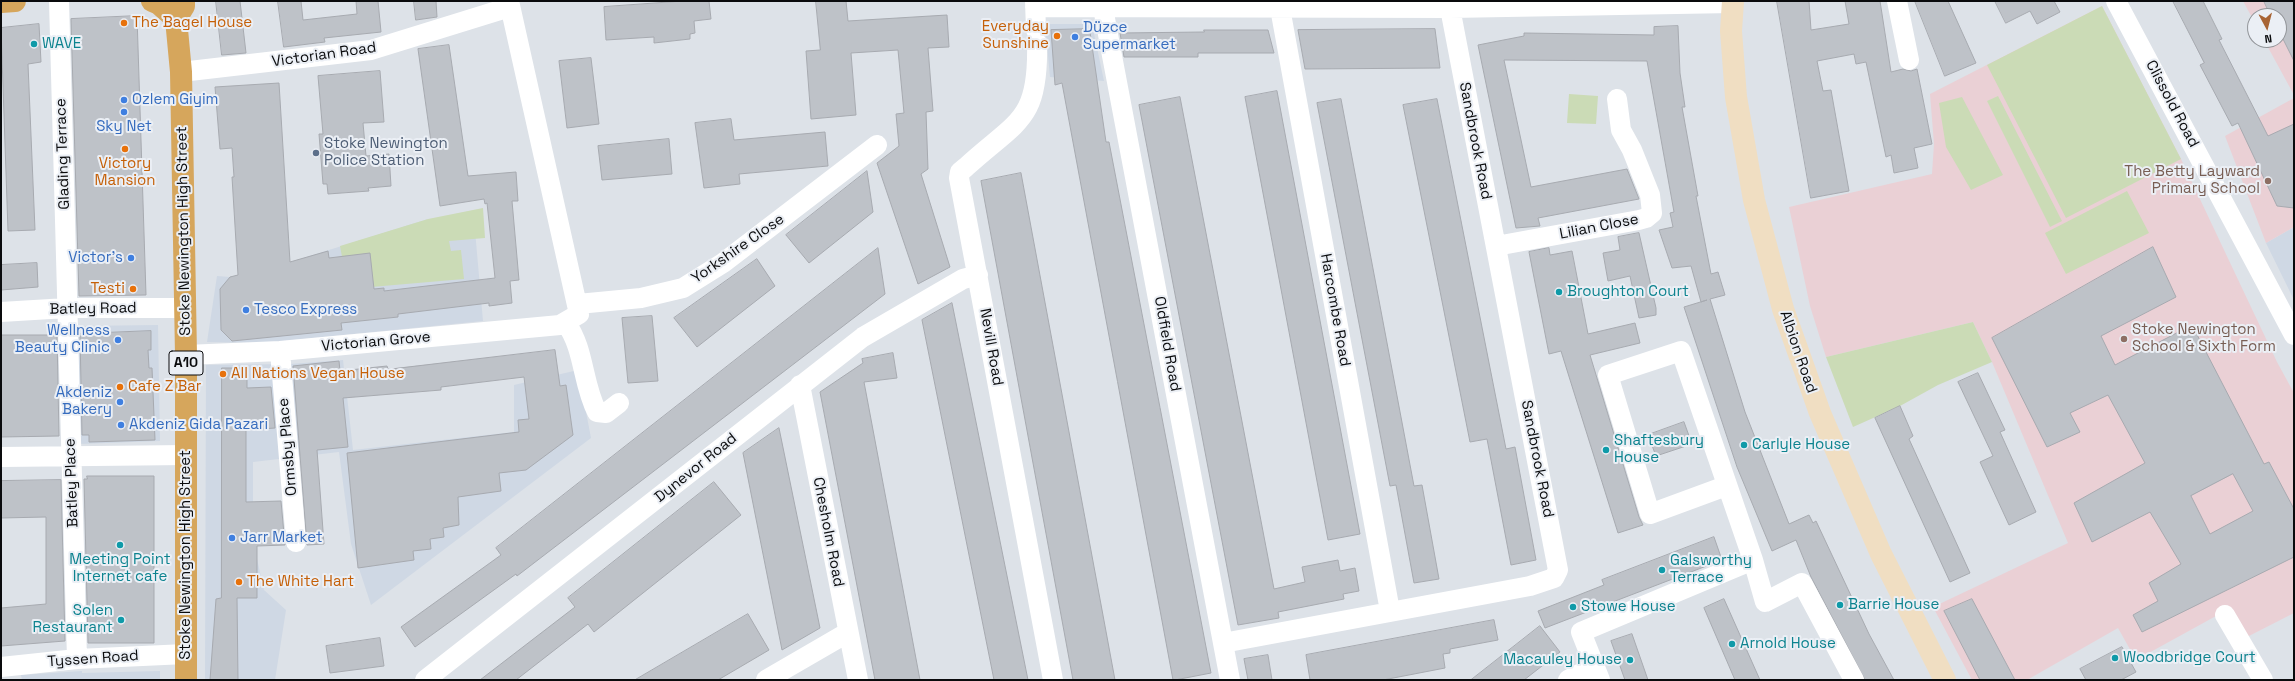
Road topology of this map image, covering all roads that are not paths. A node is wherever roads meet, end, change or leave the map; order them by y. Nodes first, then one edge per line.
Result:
1 (15, 1) edge
2 (59, 1) edge
3 (152, 1) edge
4 (1897, 1) edge
5 (2116, 1) edge
6 (1, 2) edge
7 (1733, 2) edge
8 (510, 4) edge
9 (1035, 4) edge
10 (1349, 4) edge
11 (1103, 8) junction
12 (1280, 8) junction
13 (1450, 8) junction
14 (180, 10) edge
15 (1909, 60) dead end
16 (181, 72) junction
17 (1617, 99) dead end
18 (877, 145) dead end
19 (1496, 246) junction
20 (978, 275) junction
21 (578, 304) junction
22 (67, 308) junction
23 (185, 308) junction
24 (1, 312) edge
25 (566, 323) junction
26 (2294, 334) edge
27 (280, 351) junction
28 (186, 355) junction
29 (800, 385) junction
30 (618, 403) dead end
31 (72, 455) junction
32 (187, 455) junction
33 (1, 456) edge
34 (1726, 486) junction
35 (296, 542) dead end
36 (1752, 560) junction
37 (1390, 611) junction
38 (2225, 615) dead end
39 (847, 633) junction
40 (1223, 642) junction
41 (186, 654) junction
42 (77, 659) junction
43 (1, 667) edge
44 (1597, 673) edge
45 (186, 680) edge
46 (425, 680) edge
47 (766, 680) edge
48 (858, 680) edge
49 (1053, 680) edge
50 (1230, 680) edge
51 (1568, 680) edge
52 (1854, 680) edge
53 (1945, 680) edge
54 (2263, 680) edge

1 - 6 highway
2 - 22 street, Glading Terrace
3 - 14 highway, A10
4 - 15 street
5 - 26 street, Clissold Road
7 - 13 street
7 - 53 main road, Albion Road
8 - 16 street, Victorian Road
8 - 21 street
9 - 11 street
9 - 20 street, Nevill Road
10 - 12 street
10 - 13 street
11 - 12 street
11 - 40 street, Oldfield Road
12 - 37 street, Harcombe Road
13 - 19 street, Sandbrook Road
14 - 16 highway, Stoke Newington High Street / A10
16 - 23 highway, Stoke Newington High Street / A10
17 - 19 street, Lilian Close
18 - 21 street, Yorkshire Close
19 - 37 street, Sandbrook Road
20 - 29 street, Dynevor Road
20 - 49 street, Nevill Road
21 - 25 street
22 - 23 street, Batley Road
22 - 24 street, Batley Road
22 - 31 street, Batley Place
23 - 28 highway, Stoke Newington High Street / A10
25 - 27 street, Victorian Grove
25 - 30 street
27 - 28 street, Victorian Grove
27 - 35 street, Ormsby Place
28 - 32 highway, Stoke Newington High Street / A10
29 - 39 street, Chesholm Road
29 - 46 street, Dynevor Road
31 - 32 street
31 - 33 street
31 - 42 street, Batley Place
32 - 41 highway, Stoke Newington High Street / A10
34 - 34 street
34 - 36 street
36 - 44 street
36 - 52 street
37 - 40 street, Sandbrook Road
38 - 54 street
39 - 47 street
39 - 48 street, Chesholm Road
40 - 50 street, Oldfield Road
41 - 42 street, Tyssen Road
41 - 45 highway, Stoke Newington High Street / A10
42 - 43 street, Tyssen Road
44 - 51 street

